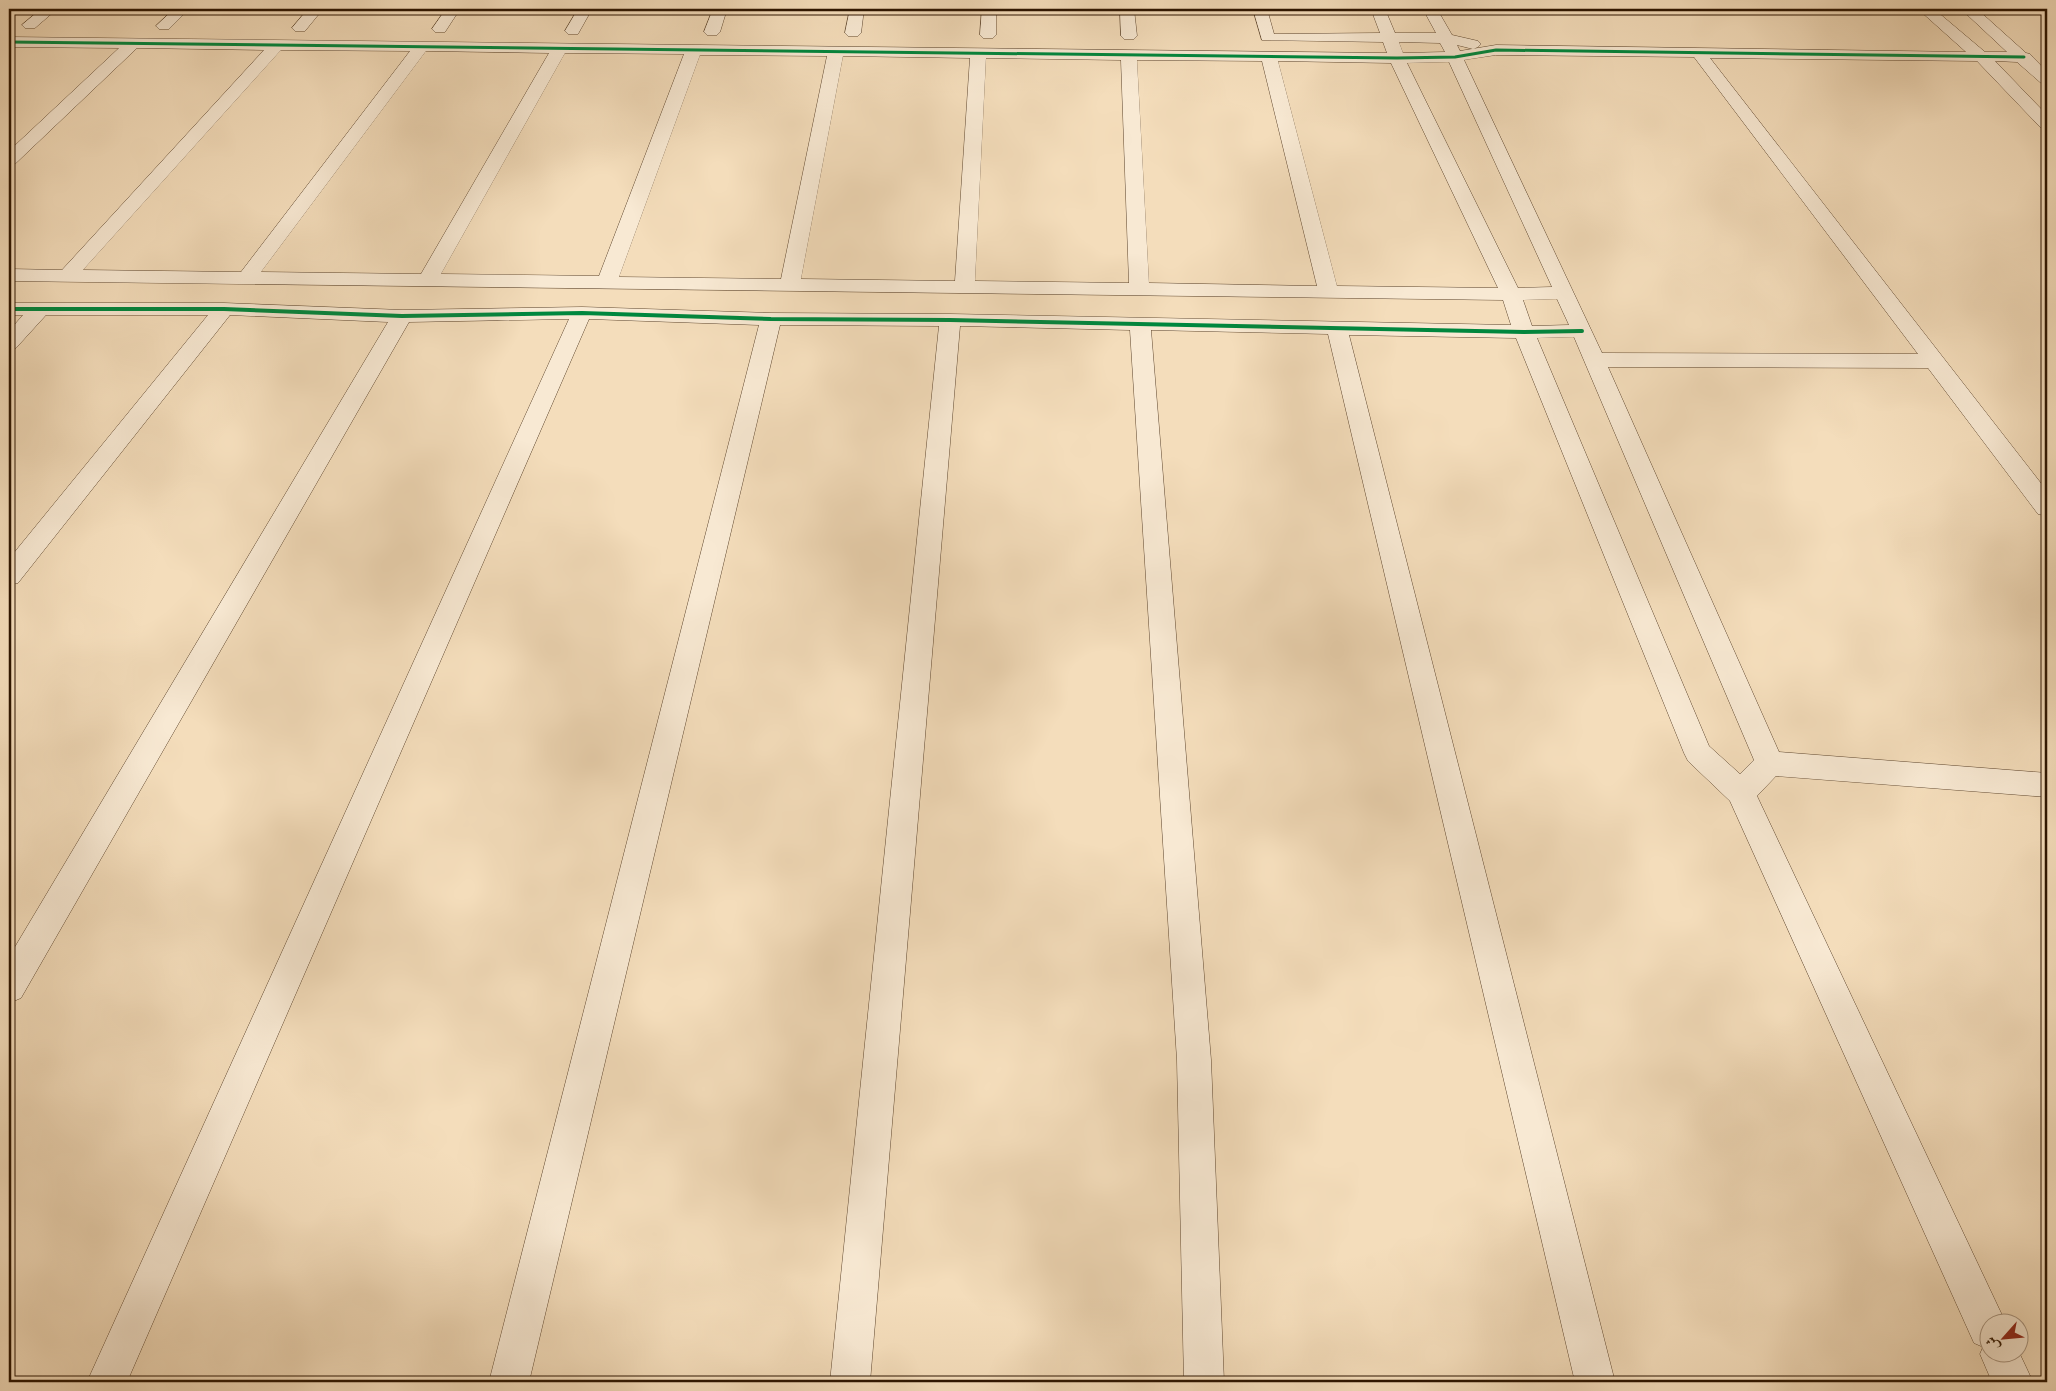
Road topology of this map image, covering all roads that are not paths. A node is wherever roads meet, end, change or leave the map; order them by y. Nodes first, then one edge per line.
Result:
1 (50, 9) edge
2 (182, 9) edge
3 (316, 9) edge
4 (453, 9) edge
5 (585, 9) edge
6 (720, 9) edge
7 (857, 9) edge
8 (989, 9) edge
9 (1127, 9) edge
10 (1260, 9) edge
11 (1378, 9) edge
12 (1430, 9) edge
13 (1925, 9) edge
14 (1968, 9) edge
15 (49, 26) dead end
16 (145, 26) dead end
17 (164, 26) junction
18 (184, 27) dead end
19 (280, 28) dead end
20 (300, 28) junction
21 (318, 28) dead end
22 (421, 29) dead end
23 (440, 29) junction
24 (459, 29) dead end
25 (554, 30) dead end
26 (573, 30) junction
27 (593, 31) dead end
28 (730, 32) dead end
29 (834, 33) dead end
30 (853, 33) junction
31 (872, 33) dead end
32 (968, 34) dead end
33 (988, 34) junction
34 (1007, 35) dead end
35 (1110, 36) dead end
36 (1129, 36) junction
37 (1149, 36) dead end
38 (1248, 37) dead end
39 (1267, 37) junction
40 (9, 42) edge
41 (133, 43) junction
42 (277, 46) junction
43 (421, 47) junction
44 (1451, 47) junction
45 (560, 48) junction
46 (1393, 48) junction
47 (694, 49) junction
48 (836, 51) junction
49 (978, 52) junction
50 (1698, 52) junction
51 (1129, 55) junction
52 (1269, 56) junction
53 (1981, 56) junction
54 (2024, 57) junction
55 (2047, 80) edge
56 (2047, 124) edge
57 (9, 160) edge
58 (9, 275) edge
59 (67, 276) junction
60 (246, 278) junction
61 (428, 280) junction
62 (607, 282) junction
63 (790, 285) junction
64 (965, 287) junction
65 (1139, 289) junction
66 (1329, 292) junction
67 (1564, 292) junction
68 (1512, 294) junction
69 (41, 308) junction
70 (9, 309) edge
71 (224, 309) junction
72 (582, 313) junction
73 (402, 316) junction
74 (771, 319) junction
75 (950, 320) junction
76 (1140, 324) junction
77 (1337, 329) junction
78 (1582, 331) junction
79 (1524, 332) junction
80 (9, 343) edge
81 (1594, 360) junction
82 (1934, 361) junction
83 (2047, 508) edge
84 (9, 576) edge
85 (1770, 763) junction
86 (2047, 785) edge
87 (1741, 793) junction
88 (9, 987) edge
89 (1981, 1314) edge
90 (2005, 1364) edge
91 (107, 1382) edge
92 (509, 1382) edge
93 (850, 1382) edge
94 (1204, 1382) edge
95 (1595, 1382) edge
96 (2013, 1382) edge

1 - 15 street
2 - 17 street
3 - 20 street
4 - 23 street
5 - 26 street
6 - 28 street
7 - 30 street
8 - 33 street
9 - 36 street
10 - 39 street
11 - 46 street
12 - 44 street
13 - 53 street
14 - 54 street
16 - 17 street
17 - 18 street
19 - 20 street
20 - 21 street
22 - 23 street
23 - 24 street
25 - 26 street
26 - 27 street
29 - 30 street
30 - 31 street
32 - 33 street
33 - 34 street
35 - 36 street
36 - 37 street
38 - 39 street
39 - 46 street
40 - 41 street
41 - 42 street
41 - 57 street
42 - 43 street
42 - 59 street
43 - 45 street
43 - 60 street
44 - 46 street
44 - 50 street
44 - 67 street
45 - 47 street
45 - 61 street
46 - 52 street
46 - 68 street
47 - 48 street
47 - 62 street
48 - 49 street
48 - 63 street
49 - 51 street
49 - 64 street
50 - 53 street
50 - 82 street
51 - 52 street
51 - 65 street
52 - 66 street
53 - 54 street
53 - 56 street
54 - 55 street
58 - 59 street
59 - 60 street
60 - 61 street
61 - 62 street
62 - 63 street
63 - 64 street
64 - 65 street
65 - 66 street
66 - 68 street
67 - 68 street
67 - 78 street
68 - 79 street
69 - 70 street
69 - 71 street
69 - 80 street
71 - 73 street
71 - 84 street
72 - 73 street
72 - 74 street
72 - 91 street
73 - 88 street
74 - 75 street
74 - 92 street
75 - 76 street
75 - 93 street
76 - 77 street
76 - 94 street
77 - 79 street
77 - 95 street
78 - 79 street
78 - 81 street
79 - 87 street
81 - 82 street
81 - 85 street
82 - 83 street
85 - 86 street
85 - 87 street
87 - 89 street
90 - 96 street

